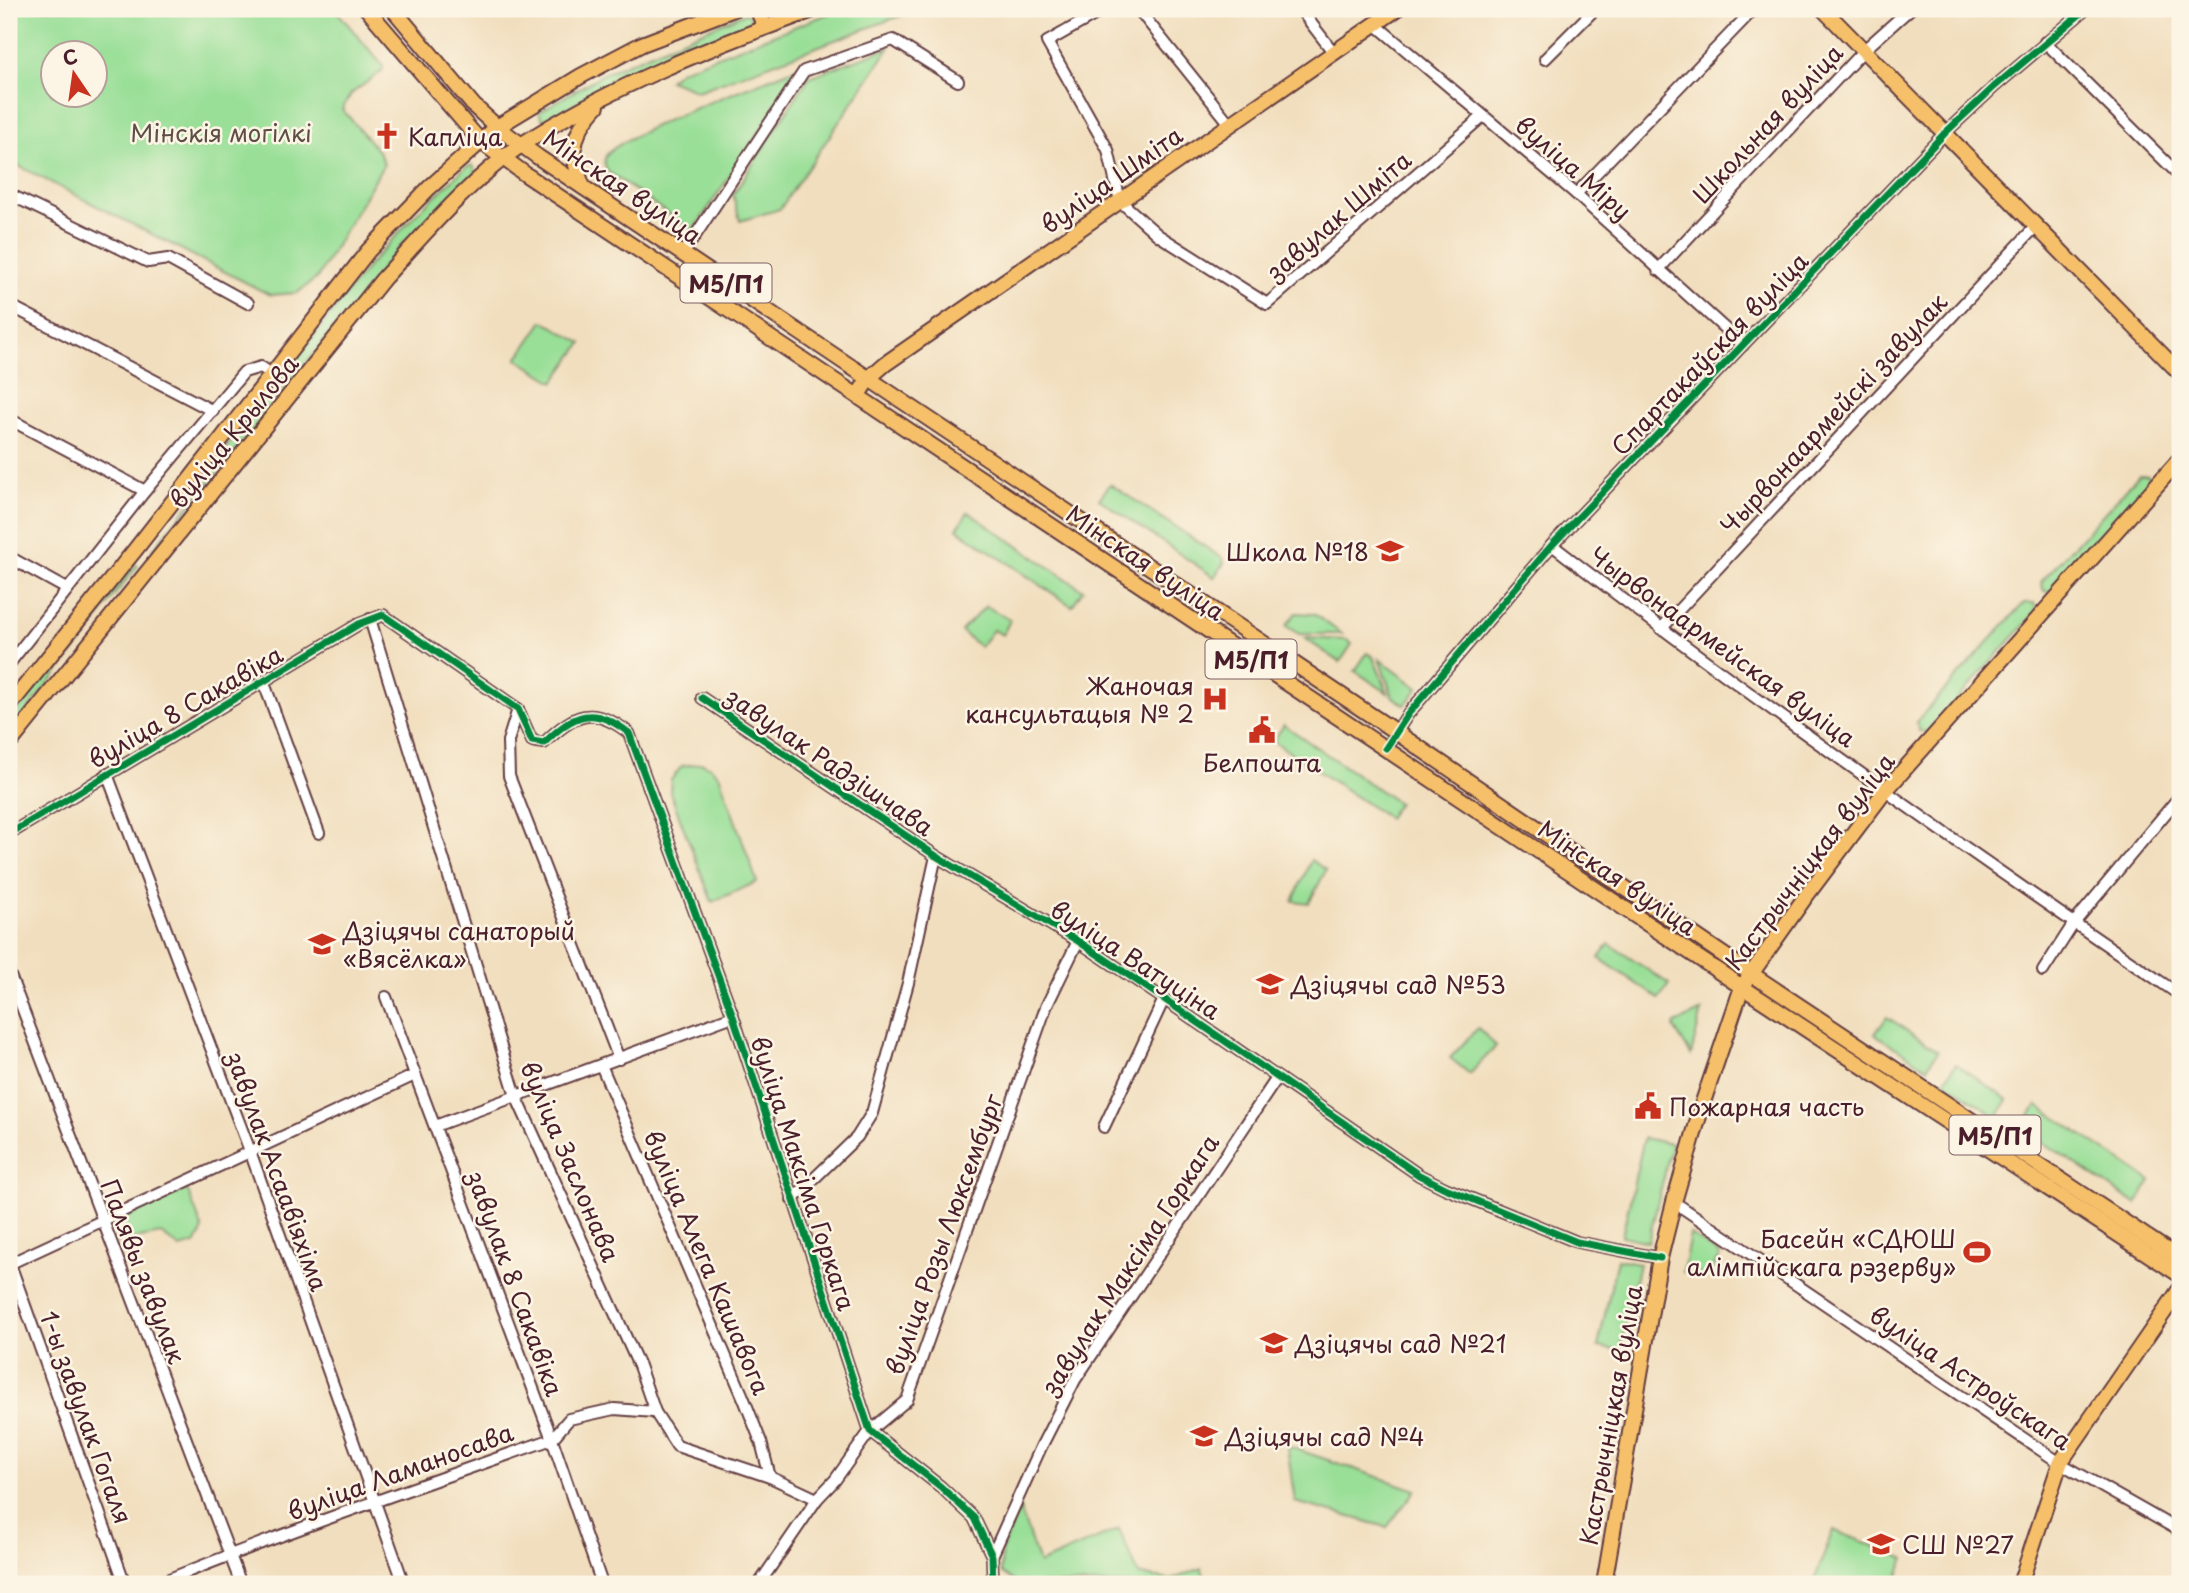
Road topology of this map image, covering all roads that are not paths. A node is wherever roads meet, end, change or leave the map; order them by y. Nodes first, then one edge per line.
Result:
1 (367, 9) edge
2 (394, 9) edge
3 (734, 9) edge
4 (757, 9) edge
5 (816, 9) edge
6 (1105, 9) edge
7 (1138, 9) edge
8 (1300, 9) edge
9 (1397, 9) edge
10 (1595, 9) edge
11 (1754, 9) edge
12 (1823, 9) edge
13 (1910, 9) edge
14 (2086, 9) edge
15 (1375, 24) junction
16 (765, 27) junction
17 (2045, 42) junction
18 (1863, 51) junction
19 (1334, 54) junction
20 (1545, 59) dead end
21 (958, 81) dead end
22 (605, 97) junction
23 (1483, 116) junction
24 (1230, 124) junction
25 (497, 127) junction
26 (1945, 133) junction
27 (480, 141) junction
28 (521, 145) junction
29 (504, 158) junction
30 (2180, 176) edge
31 (583, 187) junction
32 (9, 194) edge
33 (1576, 194) junction
34 (1120, 201) junction
35 (2036, 226) junction
36 (683, 254) junction
37 (1658, 270) junction
38 (248, 303) dead end
39 (9, 304) edge
40 (1744, 345) junction
41 (2180, 373) edge
42 (273, 374) junction
43 (869, 378) junction
44 (858, 395) junction
45 (213, 411) junction
46 (9, 419) edge
47 (2180, 459) edge
48 (145, 491) junction
49 (1552, 545) junction
50 (135, 550) junction
51 (9, 557) edge
52 (154, 565) junction
53 (67, 589) junction
54 (370, 619) junction
55 (1661, 629) junction
56 (9, 664) edge
57 (264, 683) junction
58 (702, 698) dead end
59 (9, 706) edge
60 (518, 709) junction
61 (1396, 732) junction
62 (9, 744) edge
63 (1386, 748) junction
64 (107, 774) junction
65 (1885, 791) junction
66 (2180, 796) edge
67 (319, 833) dead end
68 (9, 834) edge
69 (936, 856) junction
70 (2074, 923) junction
71 (1078, 941) junction
72 (2043, 971) dead end
73 (1750, 973) junction
74 (9, 974) edge
75 (1742, 987) junction
76 (2180, 995) edge
77 (386, 997) dead end
78 (1164, 999) junction
79 (733, 1016) junction
80 (619, 1059) junction
81 (601, 1065) junction
82 (415, 1075) junction
83 (1277, 1078) junction
84 (516, 1097) junction
85 (435, 1126) junction
86 (1104, 1127) dead end
87 (250, 1151) junction
88 (792, 1200) junction
89 (1674, 1202) junction
90 (103, 1221) junction
91 (1660, 1258) junction
92 (2180, 1259) edge
93 (10, 1264) edge
94 (2180, 1275) edge
95 (2180, 1289) edge
96 (655, 1412) junction
97 (870, 1432) junction
98 (552, 1440) junction
99 (2060, 1463) junction
100 (770, 1477) junction
101 (817, 1499) junction
102 (376, 1501) junction
103 (2180, 1531) edge
104 (230, 1555) junction
105 (992, 1556) junction
106 (125, 1584) edge
107 (157, 1584) edge
108 (241, 1584) edge
109 (404, 1584) edge
110 (602, 1584) edge
111 (759, 1584) edge
112 (993, 1584) edge
113 (1604, 1584) edge
114 (2020, 1584) edge

1 - 27 main road, Мінская вуліца / М5/П1
2 - 25 main road, Мінская вуліца / М5/П1
3 - 25 main road, вуліца Крылова
4 - 16 main road
5 - 16 main road, вуліца Крылова
6 - 34 street
7 - 24 street
8 - 19 street
9 - 15 main road, вуліца Шміта
10 - 20 street
11 - 33 street
12 - 18 main road
13 - 18 street, Школьная вуліца
14 - 17 street, Спартакаўская вуліца
15 - 19 main road, вуліца Шміта
15 - 23 street, вуліца Міру
16 - 22 main road, вуліца Крылова
17 - 26 street, Спартакаўская вуліца
17 - 30 street
18 - 26 main road
18 - 37 street, Школьная вуліца
19 - 24 main road, вуліца Шміта
21 - 36 street
22 - 28 main road, вуліца Крылова
22 - 31 main road
23 - 33 street, вуліца Міру
23 - 34 street, завулак Шміта
24 - 34 main road, вуліца Шміта
25 - 27 main road, вуліца Крылова
25 - 28 main road, Мінская вуліца / М5/П1
26 - 35 main road
26 - 40 street, Спартакаўская вуліца
27 - 29 main road, Мінская вуліца / М5/П1
27 - 42 main road, вуліца Крылова
28 - 29 main road, вуліца Крылова
28 - 31 main road, Мінская вуліца / М5/П1
29 - 44 main road, Мінская вуліца / М5/П1
29 - 52 main road, вуліца Крылова
31 - 36 main road, Мінская вуліца / М5/П1
32 - 38 street
33 - 37 street, вуліца Міру
34 - 43 main road, вуліца Шміта
35 - 41 main road
35 - 55 street, Чырвонаармейскі завулак
36 - 43 main road, Мінская вуліца / М5/П1
37 - 40 street, вуліца Міру
39 - 45 street
40 - 49 street, Спартакаўская вуліца
42 - 45 street
42 - 50 main road, вуліца Крылова
43 - 44 main road, вуліца Шміта
43 - 61 main road, Мінская вуліца / М5/П1
44 - 63 main road, Мінская вуліца / М5/П1
45 - 48 street
46 - 48 street
47 - 65 main road, Кастрычніцкая вуліца
48 - 53 street
49 - 55 street, Чырвонаармейская вуліца
49 - 61 street, Спартакаўская вуліца
50 - 52 main road
50 - 59 main road, вуліца Крылова
51 - 53 street
52 - 62 main road, вуліца Крылова
53 - 56 street
54 - 57 street, вуліца 8 Сакавіка
54 - 60 street, вуліца 8 Сакавіка
54 - 84 street, вуліца Заслонава
55 - 65 street, Чырвонаармейская вуліца
57 - 64 street, вуліца 8 Сакавіка
57 - 67 street
58 - 69 street, завулак Радзішчава
60 - 79 street, вуліца Максіма Горкага
60 - 80 street
61 - 63 street, Спартакаўская вуліца
61 - 73 main road, Мінская вуліца / М5/П1
63 - 75 main road, Мінская вуліца / М5/П1
64 - 68 street, вуліца 8 Сакавіка
64 - 87 street, завулак Асаавіяхіма
65 - 70 street, Чырвонаармейская вуліца
65 - 73 main road, Кастрычніцкая вуліца
66 - 70 street
69 - 71 street, вуліца Ватуціна
69 - 88 street, завулак Радзішчава
70 - 72 street
70 - 76 street, Чырвонаармейская вуліца
71 - 78 street, вуліца Ватуціна
71 - 97 street, вуліца Розы Люксембург
73 - 75 main road, Кастрычніцкая вуліца
73 - 92 main road, Мінская вуліца / М5/П1
74 - 90 street, Палявы завулак
75 - 89 main road, Кастрычніцкая вуліца
75 - 94 main road, Мінская вуліца / М5/П1
77 - 82 street, завулак 8 Сакавіка
78 - 83 street, вуліца Ватуціна
78 - 86 street
79 - 80 street
79 - 88 street, вуліца Максіма Горкага
80 - 81 street
81 - 84 street
81 - 100 street, вуліца Алега Кашавога
82 - 85 street, завулак 8 Сакавіка
82 - 87 street
83 - 91 street, вуліца Ватуціна
83 - 105 street, завулак Максіма Горкага
84 - 85 street
84 - 96 street, вуліца Заслонава
85 - 98 street, завулак 8 Сакавіка
87 - 90 street
87 - 102 street, завулак Асаавіяхіма
88 - 97 street, вуліца Максіма Горкага
89 - 91 main road, Кастрычніцкая вуліца
89 - 99 street, вуліца Астроўскага
90 - 93 street
90 - 104 street, Палявы завулак
91 - 113 main road, Кастрычніцкая вуліца
93 - 106 street, 1-ы завулак Гогаля
95 - 99 main road
96 - 98 street, вуліца Ламаносава
96 - 100 street, вуліца Заслонава
97 - 101 street, вуліца Розы Люксембург
97 - 105 street
98 - 102 street, вуліца Ламаносава
98 - 110 street, завулак 8 Сакавіка
99 - 103 street, вуліца Астроўскага
99 - 114 main road
100 - 101 street, вуліца Заслонава
101 - 111 street, вуліца Розы Люксембург
102 - 104 street, вуліца Ламаносава
102 - 109 street, завулак Асаавіяхіма
104 - 107 street, вуліца Ламаносава
104 - 108 street, Палявы завулак
105 - 112 street

